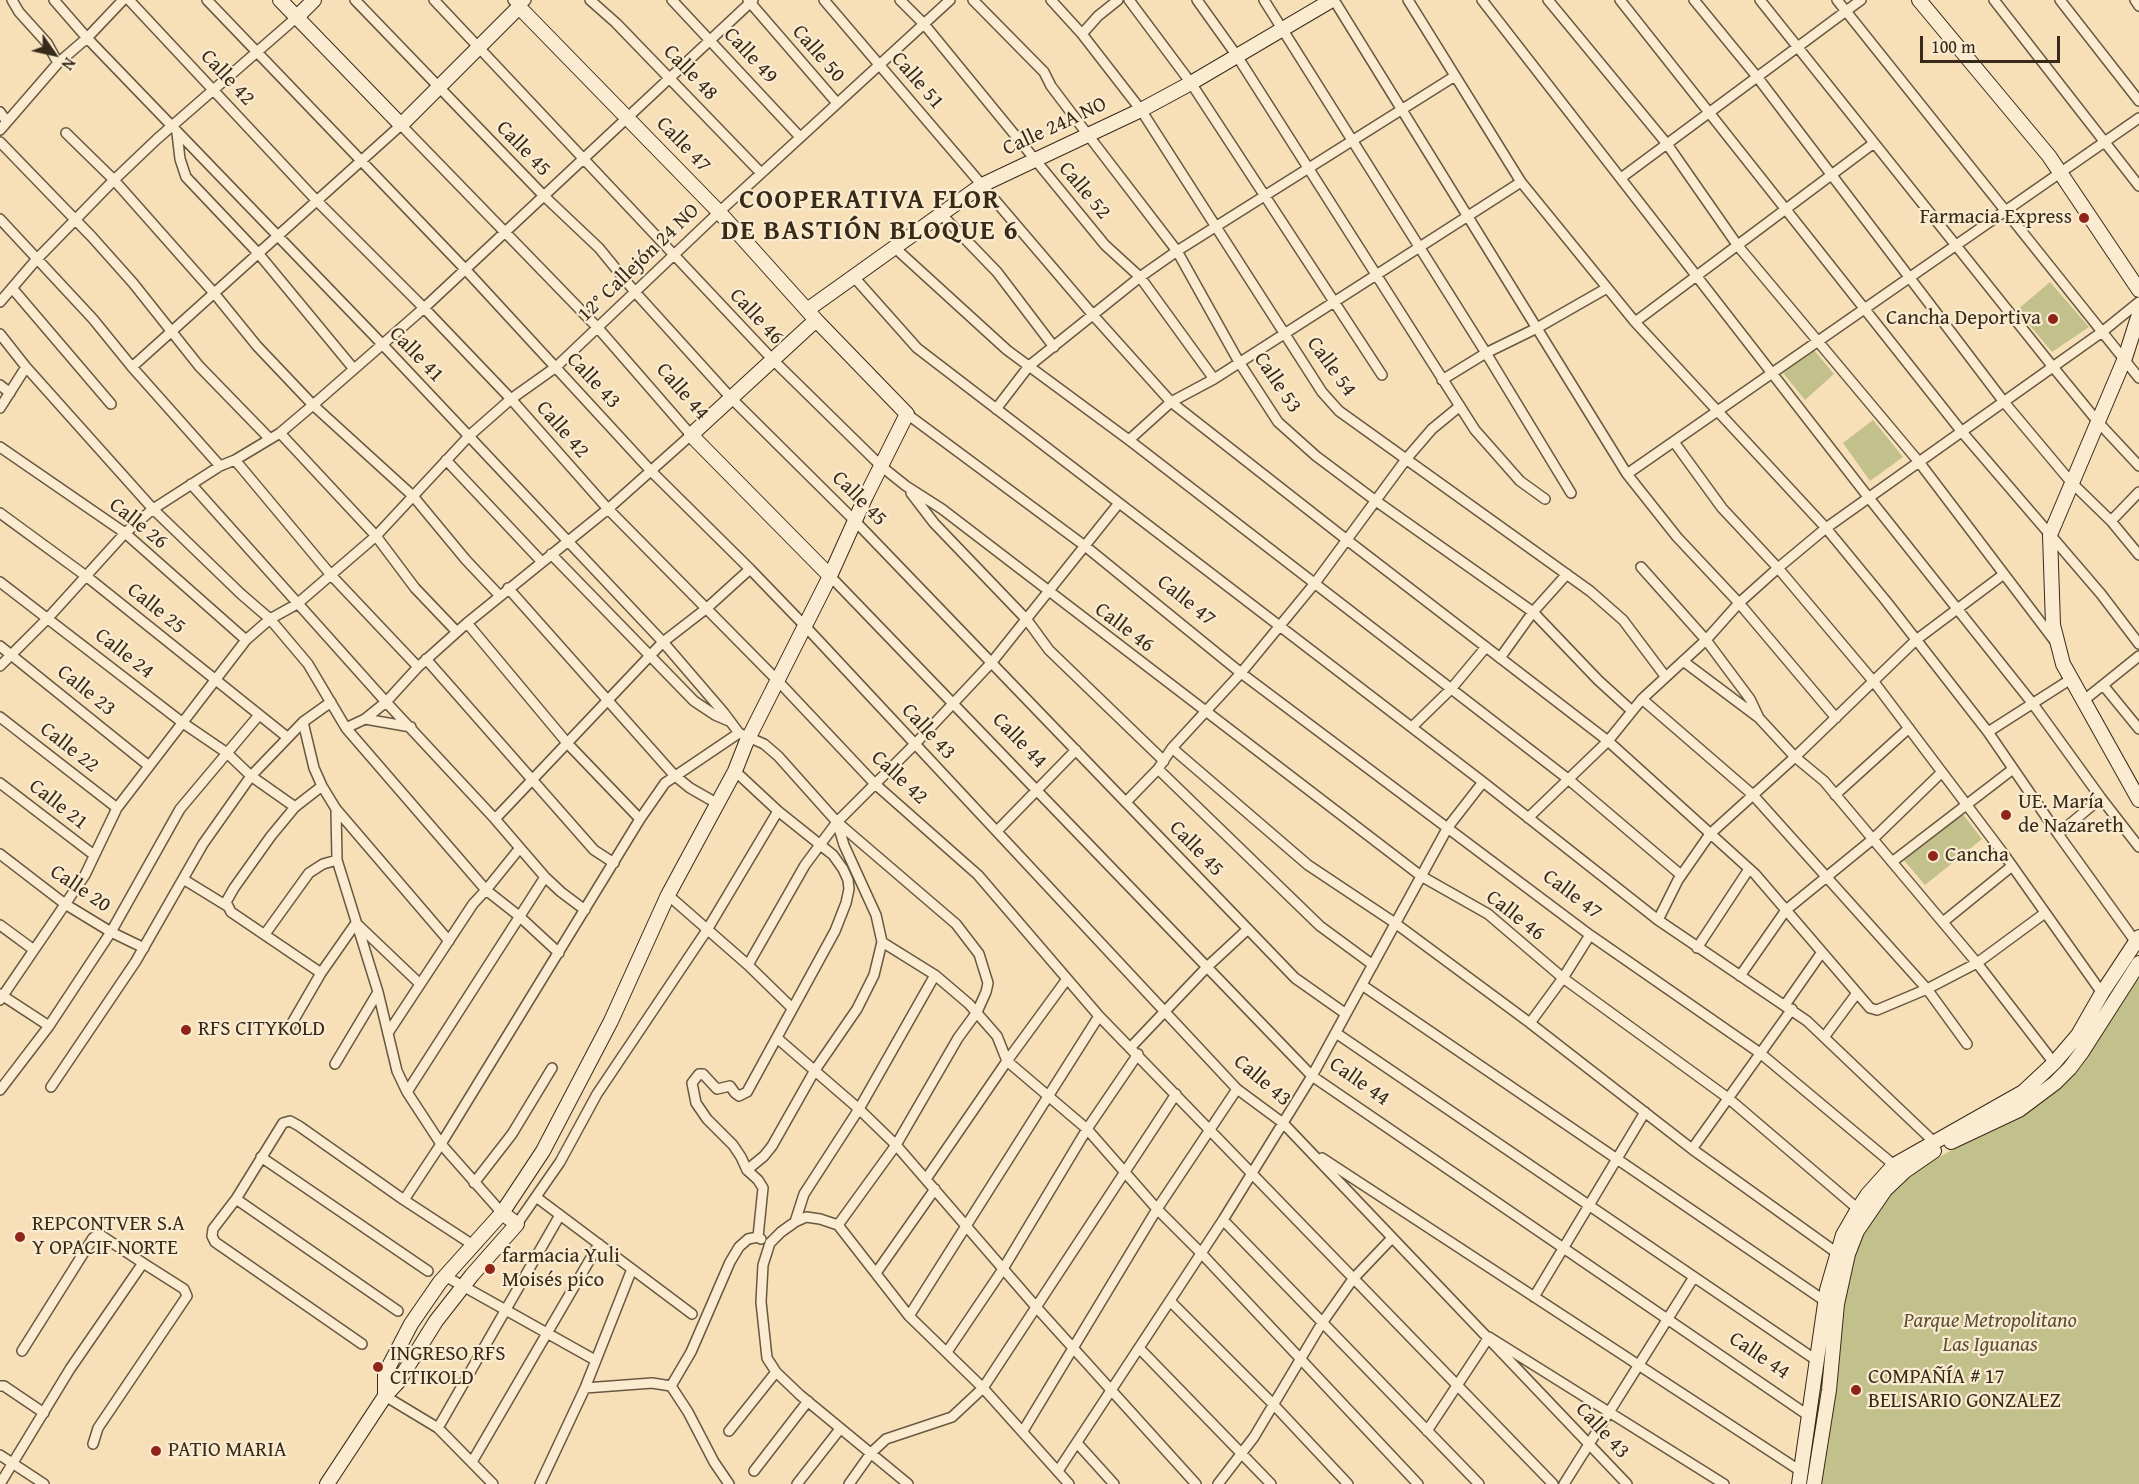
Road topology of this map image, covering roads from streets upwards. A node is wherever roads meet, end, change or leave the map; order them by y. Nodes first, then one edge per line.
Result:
1 (12, 0) edge
2 (54, 0) edge
3 (123, 0) edge
4 (129, 0) edge
5 (207, 0) edge
6 (280, 0) edge
7 (314, 0) edge
8 (355, 0) edge
9 (434, 0) edge
10 (590, 0) edge
11 (672, 0) edge
12 (824, 0) edge
13 (900, 0) edge
14 (950, 0) edge
15 (972, 0) edge
16 (1051, 0) edge
17 (1118, 0) edge
18 (1129, 0) edge
19 (1197, 0) edge
20 (1264, 0) edge
21 (1333, 0) edge
22 (1408, 0) edge
23 (1482, 0) edge
24 (1548, 0) edge
25 (1620, 0) edge
26 (1694, 0) edge
27 (1760, 0) edge
28 (1837, 0) edge
29 (1861, 0) edge
30 (1919, 0) edge
31 (1994, 0) edge
32 (2060, 0) edge
33 (2134, 0) edge
34 (750, 1) edge
35 (519, 2) edge
36 (2139, 6) edge
37 (1846, 11) junction
38 (297, 17) junction
39 (924, 24) junction
40 (1283, 29) junction
41 (1082, 34) junction
42 (87, 38) junction
43 (710, 40) junction
44 (480, 47) junction
45 (1798, 48) junction
46 (255, 52) junction
47 (1238, 56) junction
48 (58, 63) junction
49 (879, 65) junction
50 (1455, 76) junction
51 (669, 77) junction
52 (1758, 78) junction
53 (1191, 83) junction
54 (440, 86) junction
55 (214, 89) junction
56 (2139, 101) edge
57 (837, 104) junction
58 (1141, 110) junction
59 (1402, 110) junction
60 (0, 112) edge
61 (1709, 113) junction
62 (626, 117) junction
63 (2139, 118) edge
64 (7, 122) junction
65 (401, 125) junction
66 (0, 130) edge
67 (174, 130) junction
68 (66, 133) dead end
69 (1088, 135) junction
70 (800, 137) junction
71 (1353, 140) junction
72 (0, 142) edge
73 (2104, 142) junction
74 (1874, 143) junction
75 (1667, 144) junction
76 (583, 158) junction
77 (1035, 160) junction
78 (360, 161) junction
79 (1309, 168) junction
80 (2061, 172) junction
81 (761, 173) junction
82 (1832, 175) junction
83 (1621, 178) junction
84 (114, 180) junction
85 (1521, 182) junction
86 (982, 185) junction
87 (2139, 186) edge
88 (543, 195) junction
89 (1265, 196) junction
90 (316, 200) junction
91 (1786, 210) junction
92 (2005, 211) junction
93 (719, 212) junction
94 (941, 214) junction
95 (1467, 216) junction
96 (0, 219) edge
97 (76, 220) junction
98 (1216, 226) junction
99 (504, 232) junction
100 (276, 236) junction
101 (1956, 245) junction
102 (1738, 246) junction
103 (894, 247) junction
104 (1419, 247) junction
105 (1177, 250) junction
106 (258, 253) junction
107 (674, 255) junction
108 (36, 260) junction
109 (465, 269) junction
110 (1376, 274) junction
111 (853, 276) junction
112 (1696, 276) junction
113 (1140, 277) junction
114 (1910, 278) junction
115 (12, 288) junction
116 (1607, 288) junction
117 (2139, 290) edge
118 (635, 292) junction
119 (214, 293) junction
120 (1334, 301) junction
121 (0, 302) edge
122 (2139, 302) edge
123 (424, 308) junction
124 (1864, 309) junction
125 (2139, 314) edge
126 (811, 315) junction
127 (1094, 315) junction
128 (1635, 321) junction
129 (598, 328) junction
130 (1537, 328) junction
131 (170, 330) junction
132 (2102, 332) junction
133 (1285, 333) junction
134 (0, 334) edge
135 (1818, 342) junction
136 (382, 344) junction
137 (1053, 347) junction
138 (1486, 353) junction
139 (2124, 358) junction
140 (773, 360) junction
141 (1239, 362) junction
142 (1029, 366) junction
143 (26, 367) junction
144 (132, 367) junction
145 (556, 367) junction
146 (2053, 367) junction
147 (353, 369) junction
148 (1772, 373) junction
149 (1382, 375) dead end
150 (2139, 378) edge
151 (1214, 379) junction
152 (1442, 380) junction
153 (0, 385) edge
154 (10, 393) junction
155 (732, 398) junction
156 (511, 399) junction
157 (1172, 402) junction
158 (2004, 402) junction
159 (111, 404) dead end
160 (313, 405) junction
161 (1460, 406) junction
162 (0, 408) edge
163 (996, 409) junction
164 (1718, 411) junction
165 (907, 414) junction
166 (2098, 422) junction
167 (1962, 432) junction
168 (280, 433) junction
169 (691, 435) junction
170 (469, 436) junction
171 (270, 439) junction
172 (1129, 440) junction
173 (1674, 442) junction
174 (0, 447) edge
175 (1407, 458) junction
176 (234, 460) junction
177 (446, 460) junction
178 (1918, 462) junction
179 (220, 466) junction
180 (880, 466) junction
181 (2139, 466) edge
182 (651, 471) junction
183 (1627, 474) junction
184 (2072, 482) junction
185 (191, 484) junction
186 (906, 486) junction
187 (2139, 492) edge
188 (1571, 493) dead end
189 (413, 496) junction
190 (1869, 498) junction
191 (1545, 500) dead end
192 (1376, 501) junction
193 (1119, 503) junction
194 (153, 509) junction
195 (608, 509) junction
196 (0, 513) edge
197 (854, 520) junction
198 (2111, 520) junction
199 (1826, 528) junction
200 (125, 533) junction
201 (2050, 535) junction
202 (376, 536) junction
203 (1347, 540) junction
204 (567, 541) junction
205 (1085, 546) junction
206 (551, 554) junction
207 (2139, 555) edge
208 (541, 561) junction
209 (1641, 567) dead end
210 (1778, 568) junction
211 (750, 569) junction
212 (1567, 574) junction
213 (2004, 574) junction
214 (331, 575) junction
215 (86, 576) junction
216 (830, 576) junction
217 (0, 582) edge
218 (1315, 583) junction
219 (508, 588) junction
220 (1049, 593) junction
221 (500, 596) junction
222 (1739, 603) junction
223 (297, 604) junction
224 (707, 608) junction
225 (1957, 609) junction
226 (1533, 612) junction
227 (48, 618) junction
228 (270, 619) junction
229 (1027, 620) junction
230 (467, 623) junction
231 (805, 626) junction
232 (1279, 626) junction
233 (457, 632) junction
234 (246, 640) junction
235 (1706, 640) junction
236 (1916, 640) junction
237 (663, 642) junction
238 (2139, 644) edge
239 (0, 646) edge
240 (2058, 646) junction
241 (1486, 647) junction
242 (12, 654) junction
243 (2139, 656) edge
244 (650, 657) junction
245 (1500, 658) junction
246 (426, 659) junction
247 (1683, 661) junction
248 (992, 662) junction
249 (0, 666) edge
250 (418, 668) junction
251 (1241, 673) junction
252 (1665, 676) junction
253 (2071, 679) junction
254 (215, 680) junction
255 (778, 681) junction
256 (1874, 682) junction
257 (2103, 685) junction
258 (1451, 689) junction
259 (1642, 699) junction
260 (608, 700) junction
261 (2083, 701) junction
262 (331, 702) junction
263 (386, 702) junction
264 (952, 703) junction
265 (2033, 704) junction
266 (1632, 711) junction
267 (1205, 712) junction
268 (258, 715) junction
269 (0, 717) edge
270 (1759, 718) junction
271 (1836, 718) junction
272 (365, 719) junction
273 (729, 721) junction
274 (303, 722) junction
275 (183, 723) junction
276 (411, 727) junction
277 (1412, 727) junction
278 (346, 728) junction
279 (1909, 728) junction
280 (2139, 729) edge
281 (1988, 732) junction
282 (744, 735) junction
283 (287, 737) junction
284 (1608, 741) junction
285 (568, 744) junction
286 (915, 744) junction
287 (1172, 748) junction
288 (1076, 750) junction
289 (227, 753) junction
290 (1795, 757) junction
291 (1164, 760) junction
292 (149, 766) junction
293 (1158, 769) junction
294 (2013, 769) junction
295 (735, 771) junction
296 (1942, 772) junction
297 (674, 775) junction
298 (251, 776) junction
299 (1568, 779) junction
300 (533, 781) junction
301 (1483, 782) junction
302 (0, 783) edge
303 (875, 784) junction
304 (321, 786) junction
305 (1037, 790) junction
306 (1753, 795) junction
307 (1835, 795) junction
308 (2101, 798) junction
309 (2139, 800) edge
310 (1126, 802) junction
311 (718, 804) junction
312 (1966, 804) junction
313 (295, 807) junction
314 (117, 808) junction
315 (336, 809) junction
316 (778, 811) junction
317 (1528, 818) junction
318 (495, 819) junction
319 (640, 819) junction
320 (837, 822) junction
321 (1448, 827) junction
322 (997, 831) junction
323 (1710, 834) junction
324 (2058, 834) junction
325 (1873, 839) junction
326 (820, 843) junction
327 (2138, 844) edge
328 (519, 849) junction
329 (0, 854) edge
330 (94, 855) junction
331 (337, 860) junction
332 (1892, 862) junction
333 (614, 863) junction
334 (2012, 866) junction
335 (1749, 869) junction
336 (1682, 875) junction
337 (1421, 876) junction
338 (1826, 876) junction
339 (545, 877) junction
340 (183, 879) junction
341 (486, 890) junction
342 (668, 895) junction
343 (65, 904) junction
344 (227, 906) junction
345 (585, 910) junction
346 (1785, 910) junction
347 (2045, 913) junction
348 (519, 916) junction
349 (1658, 921) junction
350 (1942, 922) junction
351 (1395, 923) junction
352 (356, 924) junction
353 (0, 925) edge
354 (1248, 929) junction
355 (707, 930) junction
356 (111, 932) junction
357 (265, 934) junction
358 (1590, 935) junction
359 (2137, 939) edge
360 (449, 941) junction
361 (882, 942) junction
362 (144, 948) junction
363 (1697, 948) junction
364 (34, 950) junction
365 (1822, 952) junction
366 (558, 953) junction
367 (1977, 963) junction
368 (2139, 963) edge
369 (748, 965) junction
370 (1373, 965) junction
371 (1207, 967) junction
372 (321, 973) junction
373 (935, 975) junction
374 (1740, 976) junction
375 (1563, 978) junction
376 (1067, 979) junction
377 (420, 984) junction
378 (1362, 985) junction
379 (1927, 989) junction
380 (378, 992) junction
381 (1857, 993) junction
382 (2102, 993) junction
383 (1, 997) edge
384 (1788, 1007) junction
385 (792, 1008) junction
386 (1166, 1011) junction
387 (977, 1012) junction
388 (1346, 1014) junction
389 (1100, 1016) junction
390 (1530, 1023) junction
391 (49, 1026) junction
392 (288, 1030) dead end
393 (388, 1033) junction
394 (1336, 1033) junction
395 (1825, 1036) junction
396 (777, 1038) junction
397 (1967, 1044) dead end
398 (1135, 1051) junction
399 (1760, 1053) junction
400 (1007, 1061) junction
401 (2054, 1063) junction
402 (335, 1064) dead end
403 (552, 1068) dead end
404 (815, 1070) junction
405 (1312, 1076) junction
406 (51, 1087) dead end
407 (1237, 1089) junction
408 (0, 1090) edge
409 (407, 1092) junction
410 (1176, 1094) junction
411 (1050, 1096) junction
412 (1728, 1098) junction
413 (860, 1109) junction
414 (1645, 1112) junction
415 (1283, 1123) junction
416 (1087, 1129) junction
417 (1211, 1130) junction
418 (1933, 1141) junction
419 (441, 1144) junction
420 (896, 1145) junction
421 (1309, 1149) junction
422 (1692, 1149) junction
423 (261, 1157) junction
424 (1617, 1159) junction
425 (1894, 1165) junction
426 (747, 1170) junction
427 (1252, 1173) junction
428 (1125, 1174) junction
429 (926, 1179) junction
430 (474, 1183) junction
431 (935, 1189) junction
432 (536, 1197) junction
433 (236, 1198) junction
434 (404, 1200) junction
435 (1589, 1205) junction
436 (1157, 1209) junction
437 (1858, 1209) junction
438 (502, 1213) junction
439 (560, 1215) junction
440 (1223, 1220) junction
441 (795, 1222) junction
442 (517, 1224) junction
443 (838, 1225) junction
444 (965, 1227) junction
445 (758, 1238) junction
446 (1392, 1238) junction
447 (599, 1244) junction
448 (770, 1244) junction
449 (473, 1245) junction
450 (1563, 1248) junction
451 (1201, 1252) junction
452 (1838, 1253) junction
453 (143, 1263) junction
454 (632, 1269) junction
455 (1003, 1269) junction
456 (428, 1271) dead end
457 (876, 1273) junction
458 (445, 1276) junction
459 (1694, 1277) junction
460 (1353, 1278) junction
461 (464, 1287) junction
462 (1534, 1297) junction
463 (1170, 1301) junction
464 (1825, 1301) junction
465 (1037, 1308) junction
466 (398, 1311) dead end
467 (505, 1311) junction
468 (692, 1314) dead end
469 (909, 1316) junction
470 (1667, 1319) junction
471 (1322, 1323) junction
472 (548, 1334) junction
473 (1489, 1336) junction
474 (362, 1344) dead end
475 (1074, 1348) junction
476 (1139, 1348) junction
477 (22, 1351) dead end
478 (947, 1352) junction
479 (1300, 1359) junction
480 (595, 1360) junction
481 (1816, 1360) junction
482 (1638, 1365) junction
483 (776, 1372) junction
484 (1457, 1385) junction
485 (0, 1386) edge
486 (671, 1386) junction
487 (585, 1388) junction
488 (983, 1388) junction
489 (1813, 1388) junction
490 (1112, 1390) junction
491 (1829, 1390) junction
492 (385, 1396) junction
493 (808, 1401) junction
494 (1273, 1404) junction
495 (44, 1413) junction
496 (1608, 1413) junction
497 (1809, 1416) junction
498 (438, 1428) junction
499 (840, 1429) junction
500 (729, 1431) dead end
501 (1023, 1431) junction
502 (1427, 1431) junction
503 (1077, 1443) junction
504 (93, 1444) dead end
505 (1589, 1444) junction
506 (871, 1453) junction
507 (1242, 1453) junction
508 (0, 1455) edge
509 (472, 1462) junction
510 (12, 1464) junction
511 (754, 1471) dead end
512 (1058, 1472) junction
513 (1800, 1478) edge
514 (0, 1484) edge
515 (44, 1484) edge
516 (327, 1484) edge
517 (493, 1484) edge
518 (540, 1484) edge
519 (729, 1484) edge
520 (797, 1484) edge
521 (849, 1484) edge
522 (908, 1484) edge
523 (1069, 1484) edge
524 (1114, 1484) edge
525 (1196, 1484) edge
526 (1218, 1484) edge
527 (1271, 1484) edge
528 (1348, 1484) edge
529 (1418, 1484) edge
530 (1479, 1484) edge
531 (1553, 1484) edge
532 (1564, 1484) edge
533 (1627, 1484) edge
534 (1724, 1484) edge
535 (1814, 1484) edge

1 - 48 street
2 - 42 street, Calle 41
3 - 42 street
4 - 55 street, Calle 42
5 - 46 street, Calle 43
6 - 38 street, Calle 44
7 - 38 street
8 - 54 street, Calle 45
9 - 44 street, Calle 46
10 - 51 street, Calle 48
11 - 43 street, Calle 49
12 - 49 street, Calle 51
13 - 39 street, Calle 52
14 - 39 street, 12° Callejón 24 NO
15 - 69 street, Calle 53
16 - 41 street, Calle 54
17 - 41 street
18 - 53 street
19 - 47 street
20 - 40 street
21 - 40 street, Calle 24A NO
21 - 59 street
22 - 50 street
23 - 83 street
24 - 75 street
25 - 61 street
26 - 52 street
27 - 45 street
28 - 37 street
29 - 37 street
30 - 80 street
31 - 73 street
32 - 56 street
33 - 36 street
34 - 43 street
34 - 57 street, Calle 50
35 - 44 street
35 - 62 street, Calle 47
37 - 45 street
37 - 92 street
38 - 46 street
38 - 65 street, Calle 44
39 - 49 street, 12° Callejón 24 NO
39 - 77 street, Calle 52
40 - 47 street, Calle 24A NO
40 - 71 street
41 - 58 street, Calle 54
42 - 48 street
42 - 67 street, Calle 41
43 - 51 street
43 - 70 street, Calle 49
44 - 54 street
44 - 76 street, Calle 46
45 - 52 street
45 - 74 street
46 - 55 street
46 - 78 street, Calle 43
47 - 53 street, Calle 24A NO
47 - 79 street
48 - 64 street
49 - 57 street, 12° Callejón 24 NO
49 - 86 street, Calle 51
50 - 59 street
50 - 85 street
51 - 62 street
51 - 81 street, Calle 48
52 - 61 street
52 - 82 street
53 - 58 street, Calle 24A NO
53 - 89 street
54 - 65 street
54 - 88 street, Calle 45
55 - 67 street
55 - 90 street, Calle 42
57 - 70 street, 12° Callejón 24 NO
58 - 69 street, Calle 24A NO
58 - 98 street, Calle 54
59 - 71 street
59 - 95 street
60 - 64 street
61 - 75 street
61 - 91 street
62 - 76 street
62 - 93 street, Calle 47
63 - 73 street
64 - 66 street
65 - 78 street
65 - 99 street, Calle 44
67 - 84 street
67 - 100 street, Calle 41
67 - 106 street
68 - 84 street
69 - 77 street, Calle 24A NO
69 - 105 street, Calle 53
70 - 81 street, 12° Callejón 24 NO
71 - 79 street
71 - 104 street
72 - 97 street
73 - 80 street
73 - 87 street
74 - 82 street
74 - 101 street
75 - 83 street
75 - 102 street
76 - 88 street
76 - 107 street, Calle 46
77 - 86 street, Calle 24A NO
77 - 113 street, Calle 52
78 - 90 street
78 - 109 street, Calle 43
79 - 89 street
79 - 110 street
80 - 92 street
80 - 117 street
81 - 93 street, 12° Callejón 24 NO
82 - 91 street
82 - 114 street
83 - 112 street
84 - 97 street
84 - 119 street
85 - 95 street
85 - 116 street
86 - 94 street, Calle 24A NO
86 - 127 street, Calle 51
88 - 99 street
88 - 118 street, Calle 45
89 - 98 street
89 - 120 street
90 - 100 street
90 - 123 street, Calle 42
91 - 102 street
91 - 124 street
92 - 101 street
92 - 132 street
93 - 107 street, 12° Callejón 24 NO
93 - 126 street, Calle 47
94 - 103 street, Calle 24A NO
94 - 137 street
95 - 104 street
95 - 130 street
96 - 108 street
97 - 108 street
97 - 131 street
98 - 105 street
98 - 133 street, Calle 54
99 - 109 street
99 - 129 street, Calle 44
100 - 106 street
100 - 136 street, Calle 41
101 - 114 street
101 - 146 street
102 - 112 street
102 - 135 street
103 - 111 street, Calle 24A NO
103 - 142 street
104 - 110 street
104 - 138 street
105 - 113 street
105 - 141 street, Calle 53
106 - 119 street
106 - 147 street
107 - 118 street, 12° Callejón 24 NO
107 - 140 street, Calle 46
108 - 115 street
108 - 144 street
109 - 123 street
109 - 145 street, Calle 43
110 - 120 street
110 - 152 street
111 - 126 street, Calle 24A NO
111 - 163 street
112 - 128 street
112 - 148 street
113 - 127 street
113 - 151 street, Calle 52
114 - 124 street
114 - 158 street
115 - 121 street
115 - 159 street
116 - 128 street
116 - 130 street
118 - 129 street, 12° Callejón 24 NO
118 - 155 street, Calle 45
119 - 131 street
119 - 160 street
120 - 133 street
120 - 149 street
122 - 132 street
123 - 136 street
123 - 156 street, Calle 42
124 - 135 street
124 - 167 street
125 - 139 street
126 - 140 street, Calle 24A NO
126 - 165 street, Calle 47
127 - 137 street
127 - 157 street, Calle 51
128 - 164 street
129 - 145 street, 12° Callejón 24 NO
129 - 169 street, Calle 44
130 - 138 street
130 - 183 street
131 - 144 street
131 - 171 street
132 - 139 street
132 - 146 street
133 - 141 street
133 - 175 street, Calle 54
134 - 143 street
135 - 148 street
135 - 178 street
136 - 147 street
136 - 170 street, Calle 41
137 - 142 street
138 - 152 street
138 - 188 street
139 - 150 street
139 - 166 street
140 - 155 street, Calle 24A NO
140 - 180 street, Calle 46
141 - 151 street
141 - 192 street, Calle 53
142 - 163 street
142 - 172 street
143 - 154 street
143 - 194 street
144 - 179 street
145 - 156 street, 12° Callejón 24 NO
145 - 182 street, Calle 43
146 - 158 street
146 - 166 street
147 - 160 street
148 - 164 street
148 - 190 street
151 - 157 street
152 - 161 street
153 - 154 street
154 - 162 street
155 - 169 street, Calle 24A NO
155 - 197 street, Calle 45
156 - 170 street, 12° Callejón 24 NO
156 - 195 street, Calle 42
157 - 172 street
157 - 203 street, Calle 51
158 - 167 street
158 - 184 street
160 - 168 street
160 - 189 street
161 - 175 street
161 - 191 street
163 - 193 street
164 - 173 street
164 - 199 street
165 - 180 street
165 - 205 street, Calle 47
166 - 181 street
166 - 184 street
167 - 178 street
167 - 201 street
168 - 171 street
168 - 202 street
169 - 182 street
169 - 216 street, Calle 44
170 - 177 street, 12° Callejón 24 NO
170 - 204 street, Calle 41
171 - 176 street
172 - 218 street
173 - 183 street
173 - 210 street
174 - 200 street, Calle 26
175 - 192 street
175 - 212 street, Calle 54
176 - 179 street
176 - 214 street
177 - 189 street, 12° Callejón 24 NO
177 - 208 street
178 - 190 street
178 - 213 street
179 - 185 street
180 - 186 street, Calle 46
180 - 197 street
182 - 195 street
182 - 211 street, Calle 43
183 - 222 street
184 - 198 street
184 - 201 street
185 - 194 street
185 - 223 street
186 - 220 street, Calle 46
186 - 229 street
187 - 198 street
189 - 202 street, 12° Callejón 24 NO
189 - 221 street
190 - 199 street
190 - 225 street
192 - 203 street
192 - 226 street, Calle 53
193 - 205 street
193 - 232 street
194 - 200 street
194 - 228 street
195 - 204 street
195 - 224 street, Calle 42
196 - 215 street, Calle 25
197 - 216 street
197 - 248 street, Calle 45
198 - 207 street
199 - 210 street
199 - 236 street
200 - 215 street
200 - 234 street, Calle 26
201 - 238 street
201 - 240 street
202 - 214 street, 12° Callejón 24 NO
202 - 233 street
203 - 218 street
203 - 241 street, Calle 51
204 - 206 street
204 - 237 street, Calle 41
205 - 220 street
205 - 251 street, Calle 47
206 - 208 street
206 - 244 street
208 - 219 street
209 - 235 street
210 - 222 street
210 - 256 street
211 - 224 street
211 - 231 street, Calle 43
212 - 226 street
212 - 252 street, Calle 54
213 - 225 street
213 - 240 street
214 - 223 street, 12° Callejón 24 NO
214 - 250 street
215 - 227 street
215 - 254 street, Calle 25
216 - 231 street
216 - 264 street, Calle 44
217 - 227 street, Calle 24
218 - 232 street
218 - 258 street
219 - 221 street
219 - 260 street
220 - 229 street
220 - 267 street, Calle 46
221 - 230 street
222 - 235 street
222 - 271 street
223 - 228 street, 12° Callejón 24 NO
223 - 263 street
224 - 237 street
224 - 255 street, Calle 42
225 - 236 street
225 - 265 street
226 - 245 street
226 - 266 street, Calle 53
227 - 242 street
227 - 275 street, Calle 24
228 - 234 street, 12° Callejón 24 NO
228 - 262 street
229 - 248 street
229 - 291 street
230 - 233 street
230 - 285 street
231 - 255 street
231 - 286 street, Calle 43
232 - 251 street
232 - 277 street
233 - 246 street
234 - 254 street, 12° Callejón 24 NO
235 - 247 street
235 - 270 street
236 - 256 street
236 - 281 street
237 - 244 street
237 - 273 street, Calle 41
239 - 242 street, Calle 23
240 - 253 street
241 - 245 street, Calle 51
241 - 258 street
242 - 249 street
242 - 292 street, Calle 23
243 - 257 street
244 - 260 street
244 - 273 street
245 - 284 street, Calle 51
246 - 250 street
246 - 300 street
247 - 252 street
247 - 270 street
248 - 264 street
248 - 288 street, Calle 45
250 - 263 street
251 - 267 street
251 - 321 street, Calle 47
252 - 259 street
253 - 261 street
253 - 265 street
254 - 268 street, Calle 25
254 - 275 street, 12° Callejón 24 NO
255 - 282 street
255 - 303 street, Calle 42
256 - 271 street
256 - 279 street
257 - 261 street
257 - 280 street
258 - 277 street
258 - 299 street
259 - 266 street
259 - 306 street
260 - 285 street
260 - 297 street
261 - 309 street
262 - 274 street
262 - 278 street
263 - 272 street
263 - 276 street
264 - 286 street
264 - 305 street, Calle 44
265 - 281 street
265 - 308 street
266 - 284 street
267 - 287 street
267 - 337 street, Calle 46
268 - 283 street, Calle 25
268 - 289 street
269 - 314 street, Calle 22
270 - 290 street
271 - 290 street
272 - 276 street
272 - 278 street
273 - 282 street, Calle 41
274 - 283 street
274 - 304 street
275 - 289 street, Calle 24
275 - 292 street, 12° Callejón 24 NO
276 - 318 street
277 - 301 street
278 - 341 street
279 - 296 street
279 - 307 street
281 - 294 street
282 - 295 street
282 - 297 street
282 - 320 street, Calle 41
283 - 298 street
284 - 299 street
284 - 323 street, Calle 51
285 - 300 street
285 - 319 street
286 - 303 street
286 - 322 street, Calle 43
287 - 291 street
287 - 351 street
288 - 305 street
288 - 310 street, Calle 45
289 - 298 street, Calle 24
289 - 356 street
290 - 306 street
290 - 307 street
291 - 293 street
292 - 314 street, 12° Callejón 24 NO
293 - 310 street
293 - 370 street
294 - 312 street
294 - 324 street
295 - 311 street
295 - 316 street
296 - 312 street
296 - 325 street
297 - 311 street
297 - 319 street
298 - 313 street, Calle 24
298 - 340 street
299 - 317 street
299 - 336 street
300 - 318 street
300 - 333 street
301 - 317 street
301 - 321 street
302 - 330 street, Calle 21
303 - 320 street
303 - 376 street, Calle 42
304 - 313 street
304 - 315 street
305 - 322 street
305 - 371 street, Calle 44
306 - 323 street
306 - 338 street
307 - 325 street
308 - 324 street
308 - 327 street
310 - 354 street, Calle 45
311 - 342 street
312 - 332 street
312 - 334 street
313 - 344 street
314 - 330 street, 12° Callejón 24 NO
315 - 331 street
315 - 360 street
316 - 326 street
316 - 355 street
317 - 349 street
318 - 328 street
319 - 333 street
320 - 326 street
320 - 361 street
320 - 387 street, Calle 41
321 - 337 street
321 - 358 street, Calle 47
322 - 386 street, Calle 43
323 - 335 street, Calle 51
323 - 336 street
324 - 359 street
325 - 332 street
325 - 338 street
326 - 369 street
326 - 385 street
328 - 339 street
328 - 341 street
329 - 343 street, Calle 20
330 - 343 street, 12° Callejón 24 NO
331 - 352 street
331 - 357 street
332 - 350 street
333 - 345 street
334 - 347 street
334 - 350 street
335 - 346 street, Calle 51
335 - 363 street
336 - 349 street
337 - 351 street
337 - 375 street, Calle 46
338 - 346 street
338 - 379 street
339 - 345 street
339 - 348 street
340 - 344 street
340 - 362 street
341 - 348 street
341 - 360 street
342 - 355 street
342 - 438 street
343 - 356 street, Calle 20
343 - 364 street, 12° Callejón 24 NO
344 - 357 street
345 - 366 street
346 - 365 street, Calle 51
346 - 374 street
347 - 367 street
347 - 382 street
348 - 366 street
348 - 409 street
349 - 363 street
350 - 367 street
351 - 370 street
351 - 390 street
352 - 372 street
352 - 377 street
352 - 380 street
353 - 364 street
354 - 371 street
354 - 388 street, Calle 45
355 - 369 street
355 - 432 street
356 - 362 street, Calle 20
356 - 391 street
357 - 372 street
358 - 375 street
358 - 399 street, Calle 47
359 - 382 street
360 - 377 street
361 - 373 street
361 - 404 street
362 - 406 street
363 - 374 street
364 - 383 street, 12° Callejón 24 NO
365 - 381 street, Calle 51
365 - 384 street
366 - 419 street
367 - 379 street
367 - 401 street
368 - 491 street
369 - 385 street
370 - 378 street
371 - 386 street
371 - 405 street, Calle 44
372 - 392 street
373 - 387 street
373 - 413 street
374 - 384 street
375 - 390 street
375 - 412 street, Calle 46
376 - 389 street, Calle 42
376 - 400 street
377 - 393 street
378 - 388 street
378 - 424 street
379 - 381 street, Calle 51
379 - 397 street
380 - 393 street
380 - 402 street
381 - 395 street
382 - 401 street
383 - 391 street
384 - 395 street
384 - 399 street
385 - 396 street
386 - 398 street
386 - 407 street, Calle 43
387 - 400 street
387 - 420 street, Calle 41
388 - 394 street
389 - 398 street, Calle 42
389 - 411 street
390 - 414 street
391 - 408 street
393 - 409 street
394 - 405 street
394 - 435 street
395 - 418 street
396 - 404 street
396 - 426 street
398 - 410 street, Calle 42
398 - 416 street
399 - 412 street
399 - 425 street, Calle 47
400 - 411 street
400 - 429 street
401 - 418 street
403 - 430 street
404 - 413 street
404 - 426 street
405 - 415 street
405 - 450 street, Calle 44
407 - 415 street, Calle 43
407 - 417 street
409 - 419 street
410 - 417 street, Calle 42
410 - 428 street
411 - 416 street
411 - 444 street
412 - 422 street
412 - 437 street, Calle 46
413 - 420 street
413 - 441 street
414 - 422 street
414 - 424 street
415 - 421 street, Calle 43
415 - 427 street
416 - 428 street
416 - 455 street
417 - 427 street, Calle 42
417 - 436 street
418 - 425 street
419 - 430 street
419 - 434 street
420 - 429 street
420 - 443 street, Calle 41
421 - 446 street, Calle 43
421 - 462 street
422 - 452 street
423 - 433 street
423 - 434 street
423 - 456 street
424 - 435 street
424 - 464 street
425 - 437 street
426 - 445 street
427 - 440 street
427 - 460 street, Calle 42
428 - 436 street
428 - 465 street
429 - 431 street
430 - 438 street
431 - 444 street
431 - 457 street
432 - 439 street
432 - 442 street
433 - 466 street
433 - 474 street
434 - 449 street
435 - 450 street
435 - 459 street
436 - 451 street
436 - 475 street
437 - 452 street
438 - 442 street
438 - 449 street
439 - 447 street
439 - 467 street
440 - 451 street
440 - 471 street
441 - 443 street
441 - 448 street
442 - 461 street
443 - 457 street
444 - 455 street
444 - 469 street
445 - 448 street
445 - 486 street
446 - 460 street
446 - 473 street, Calle 43
447 - 454 street
447 - 472 street
448 - 483 street
449 - 458 street
450 - 462 street
450 - 470 street, Calle 44
451 - 463 street
451 - 479 street
452 - 464 street
453 - 477 street
453 - 495 street
453 - 504 street
454 - 468 street
454 - 480 street
455 - 465 street
455 - 478 street
457 - 469 street
458 - 461 street
458 - 492 street
459 - 470 street
459 - 481 street
460 - 471 street
460 - 484 street, Calle 42
461 - 467 street
461 - 492 street
462 - 482 street
463 - 476 street
463 - 494 street
464 - 481 street
465 - 475 street
465 - 488 street
467 - 472 street
467 - 498 street
469 - 478 street
470 - 482 street
470 - 497 street, Calle 44
471 - 479 street
471 - 502 street
472 - 480 street
472 - 509 street
473 - 484 street
473 - 496 street
473 - 505 street, Calle 43
475 - 490 street
475 - 501 street
476 - 490 street
476 - 507 street
478 - 488 street
479 - 494 street
479 - 529 street
480 - 487 street
481 - 489 street
482 - 496 street
482 - 513 street
483 - 493 street
483 - 500 street
484 - 502 street
484 - 531 street, Calle 42
485 - 495 street
486 - 487 street
486 - 519 street
487 - 518 street
488 - 501 street
488 - 506 street
489 - 491 street
489 - 497 street
490 - 503 street
490 - 525 street
491 - 535 street
492 - 498 street
492 - 516 street
493 - 499 street
493 - 511 street
494 - 507 street
494 - 528 street
495 - 510 street
496 - 505 street
496 - 534 street
497 - 513 street
498 - 509 street
499 - 506 street
499 - 520 street
501 - 512 street
502 - 530 street
503 - 512 street
503 - 524 street
505 - 532 street
505 - 533 street, Calle 43
506 - 521 street
506 - 522 street
507 - 526 street
507 - 527 street
508 - 510 street
509 - 517 street
510 - 514 street
510 - 515 street
512 - 523 street

